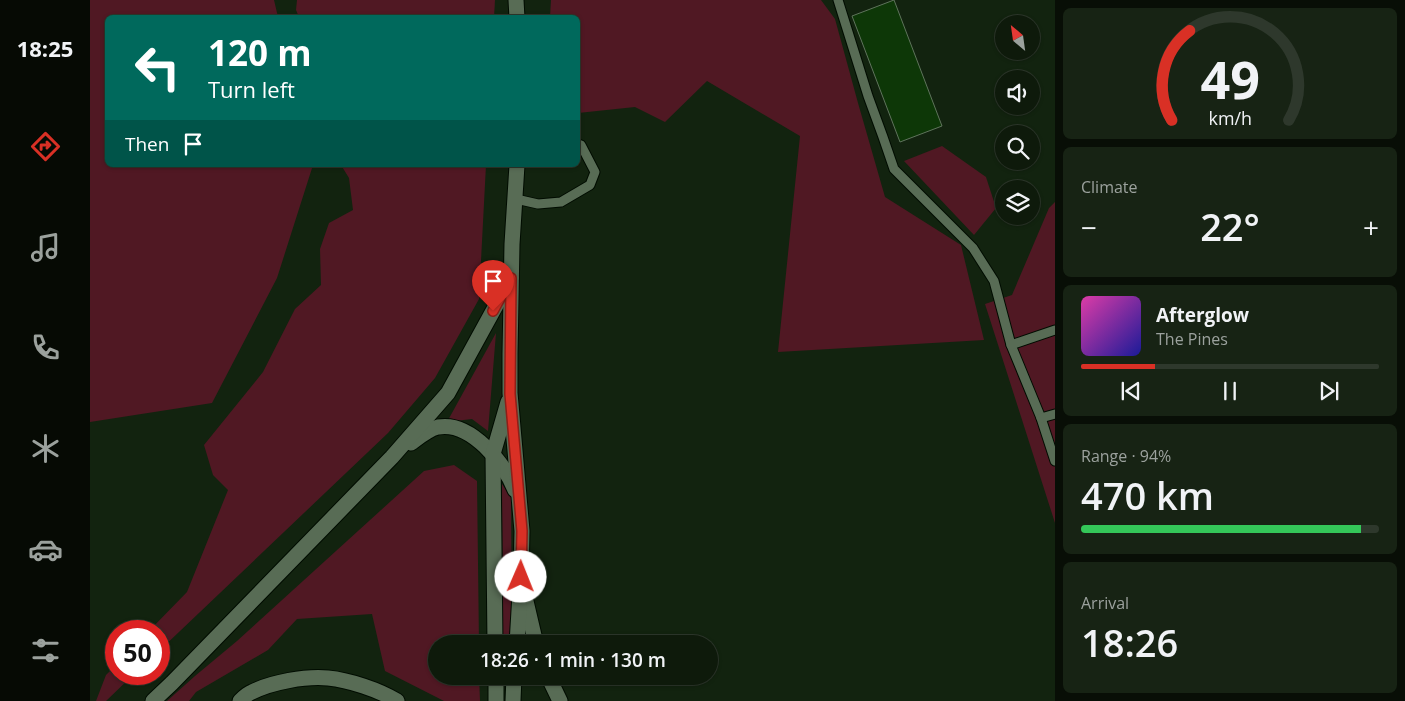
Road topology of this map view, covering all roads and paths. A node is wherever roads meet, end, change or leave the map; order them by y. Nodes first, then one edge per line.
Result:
1 (516, 0) edge
2 (838, 0) edge
3 (517, 15) edge
4 (580, 145) edge
5 (517, 167) edge
6 (516, 199) junction
7 (511, 278) junction
8 (1055, 330) edge
9 (1011, 345) junction
10 (510, 394) junction
11 (1055, 414) edge
12 (1041, 418) junction
13 (493, 454) junction
14 (392, 457) junction
15 (1055, 461) edge
16 (520, 504) junction
17 (521, 577) junction
18 (495, 635) edge
19 (517, 635) edge
20 (534, 635) edge
21 (496, 685) edge
22 (514, 685) edge
23 (552, 685) edge
24 (153, 701) edge
25 (240, 701) edge
26 (397, 701) edge
27 (496, 701) edge
28 (513, 701) edge
29 (560, 701) edge

1 - 3 main road
2 - 9 lane
4 - 6 lane
5 - 6 main road
6 - 7 main road
7 - 10 main road
7 - 14 main road
8 - 9 lane
9 - 12 lane
10 - 13 main road
10 - 16 main road
11 - 12 lane
12 - 15 lane
13 - 14 main road
13 - 16 main road
13 - 18 main road
14 - 24 main road
16 - 17 main road
17 - 19 main road
17 - 20 main road
21 - 27 main road
22 - 28 main road
23 - 29 main road
25 - 26 main road

